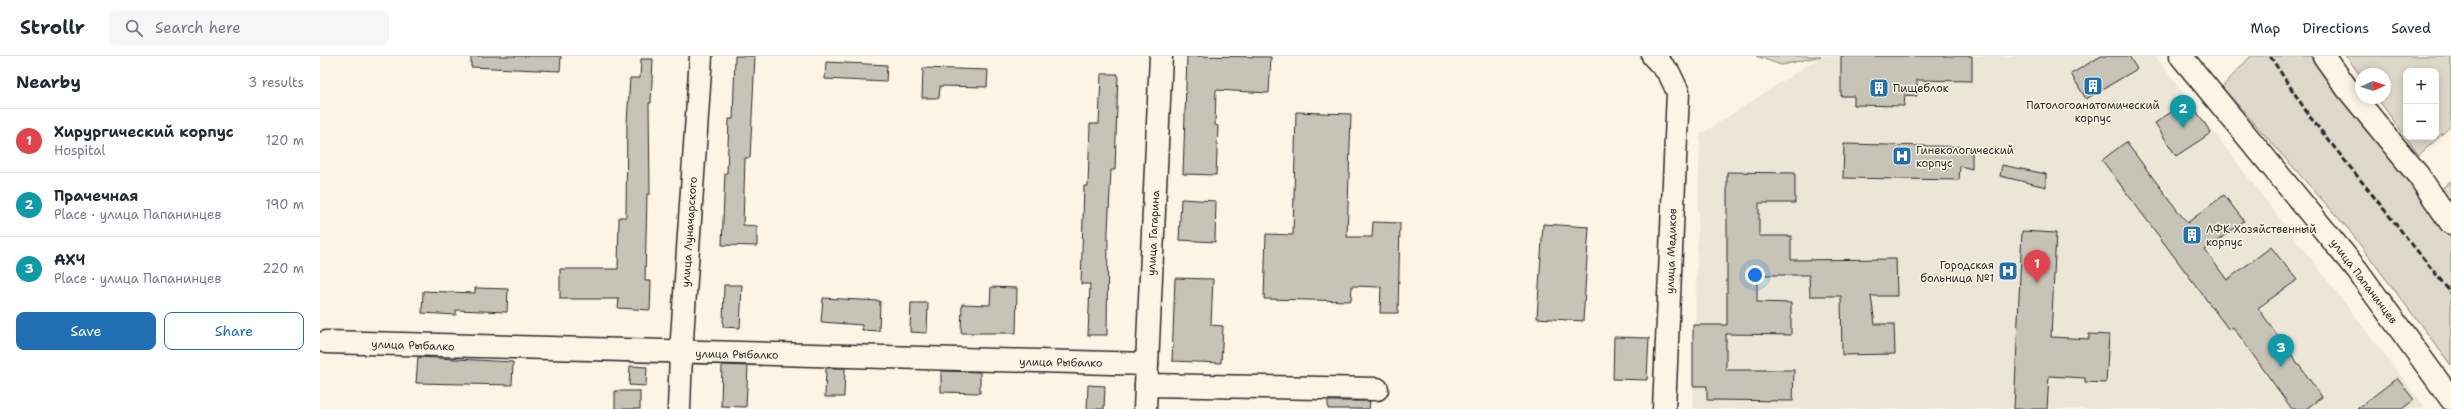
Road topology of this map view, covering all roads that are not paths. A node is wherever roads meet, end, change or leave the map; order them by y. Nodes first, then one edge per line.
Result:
1 (701, 56) edge
2 (1162, 56) edge
3 (1653, 56) edge
4 (2181, 56) edge
5 (2324, 56) edge
6 (2451, 223) edge
7 (326, 342) dead end
8 (681, 353) junction
9 (1147, 375) junction
10 (1377, 389) dead end
11 (2451, 399) edge
12 (679, 409) edge
13 (1145, 409) edge
14 (1664, 409) edge

1 - 8 street, улица Луначарского
2 - 9 street, улица Гагарина
3 - 14 street, улица Медиков
4 - 11 street, улица Папанинцев
5 - 6 street
7 - 8 street, улица Рыбалко
8 - 9 street, улица Рыбалко
8 - 12 street, улица Луначарского
9 - 10 street, улица Рыбалко
9 - 13 street, улица Гагарина

